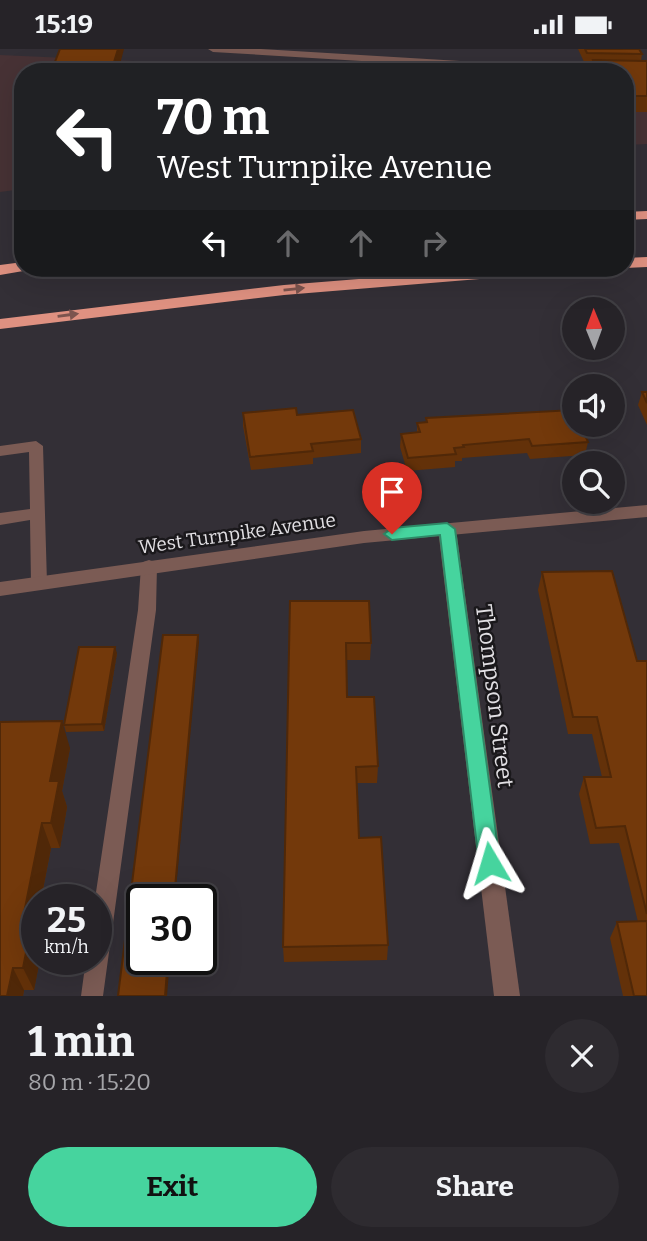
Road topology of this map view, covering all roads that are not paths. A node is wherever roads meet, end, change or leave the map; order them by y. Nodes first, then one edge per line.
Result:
1 (213, 49) edge
2 (372, 58) junction
3 (371, 63) edge
4 (478, 63) edge
5 (442, 277) edge
6 (0, 324) edge
7 (0, 451) edge
8 (647, 511) edge
9 (38, 513) junction
10 (0, 519) edge
11 (447, 529) junction
12 (149, 566) junction
13 (39, 583) junction
14 (0, 589) edge
15 (92, 996) edge
16 (507, 996) edge

1 - 2 street
2 - 3 lane
2 - 4 street
6 -> 5 highway
7 - 9 lane
8 - 11 street, West Turnpike Avenue
9 - 10 lane
9 - 13 lane
11 - 12 street, West Turnpike Avenue
11 - 16 street, Thompson Street
12 - 13 street, West Turnpike Avenue
12 - 15 lane
13 - 14 street, West Turnpike Avenue

